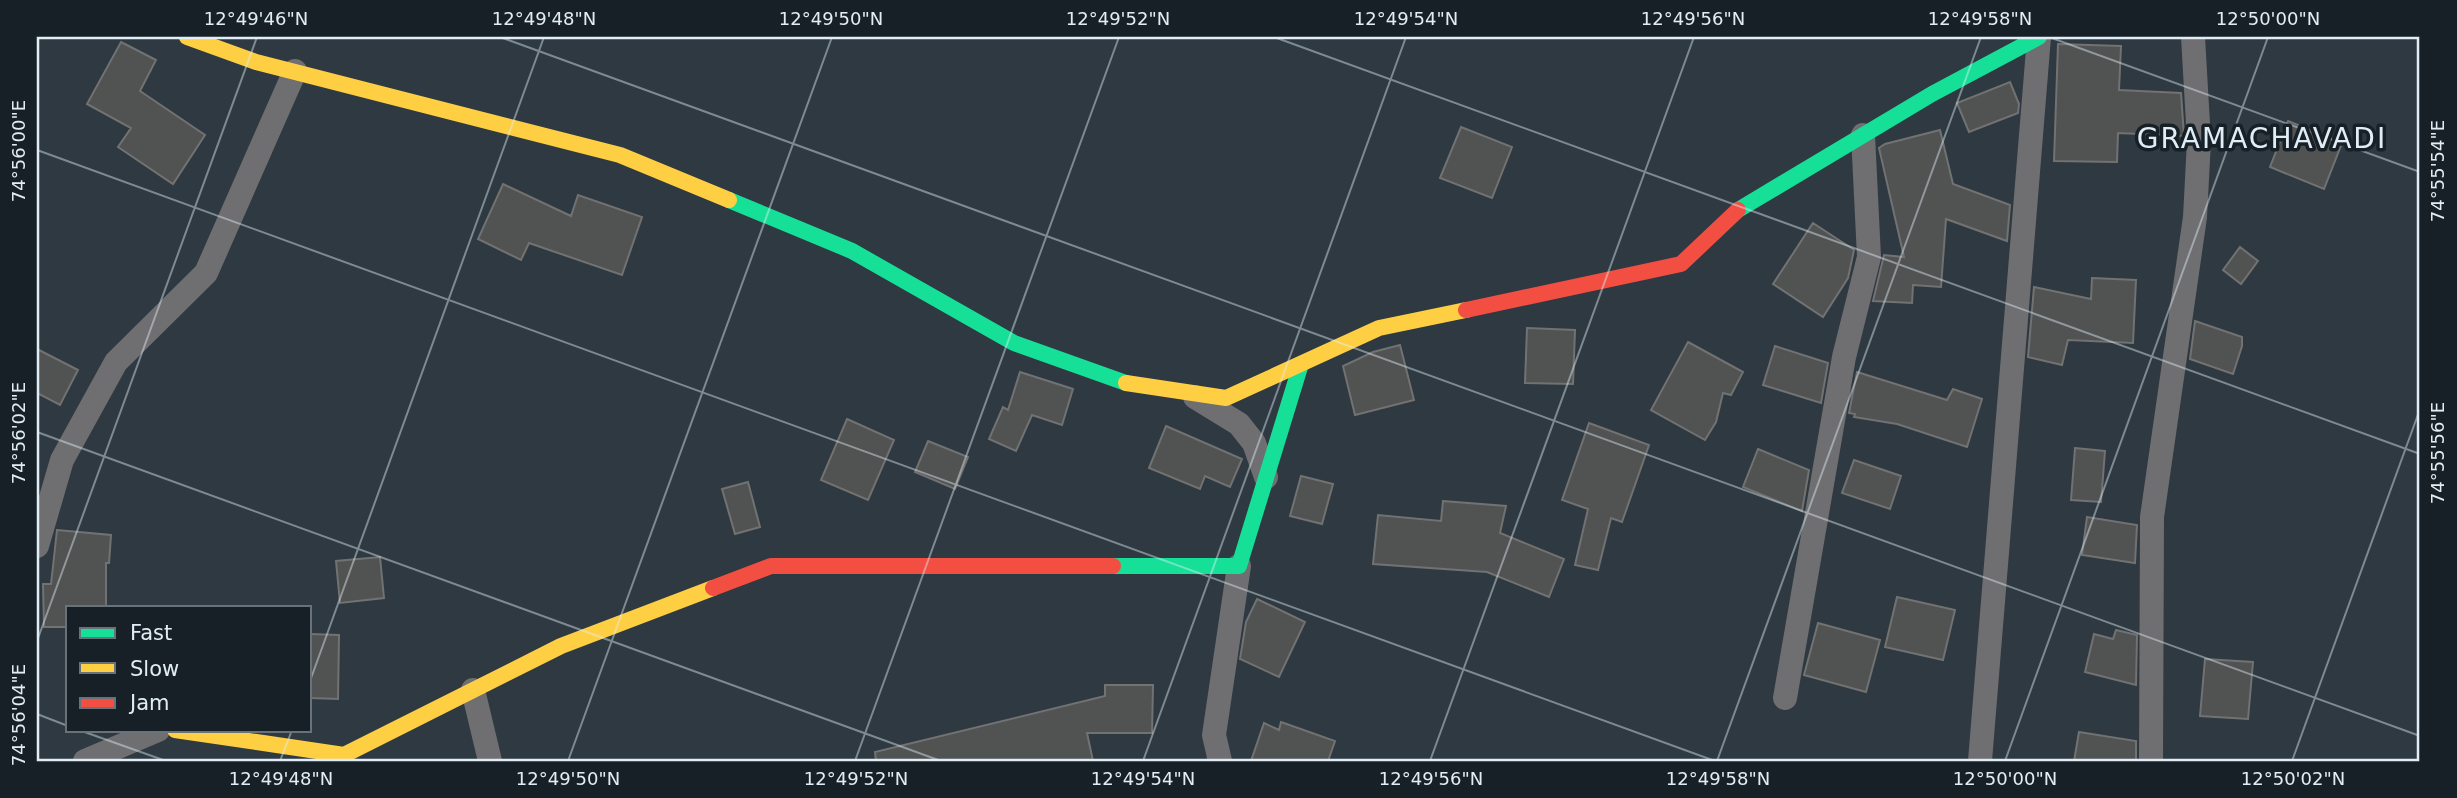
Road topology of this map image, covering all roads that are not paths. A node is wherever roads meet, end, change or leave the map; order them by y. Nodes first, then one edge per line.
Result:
1 (187, 37) edge
2 (2039, 37) edge
3 (2193, 37) edge
4 (295, 71) junction
5 (1863, 135) junction
6 (1301, 364) junction
7 (1189, 393) junction
8 (1266, 477) junction
9 (37, 546) edge
10 (1239, 566) junction
11 (473, 691) junction
12 (1785, 698) dead end
13 (153, 732) edge
14 (189, 732) edge
15 (85, 761) edge
16 (490, 761) edge
17 (1220, 761) edge
18 (1980, 761) edge
19 (2151, 761) edge

1 - 4 main road
2 - 5 main road
2 - 18 street
3 - 19 street
4 - 7 main road
4 - 9 street
5 - 6 main road
5 - 12 street
6 - 7 main road
6 - 8 main road
7 - 8 street
8 - 10 main road
10 - 11 main road
10 - 17 street
11 - 14 main road
11 - 16 street
13 - 15 street

